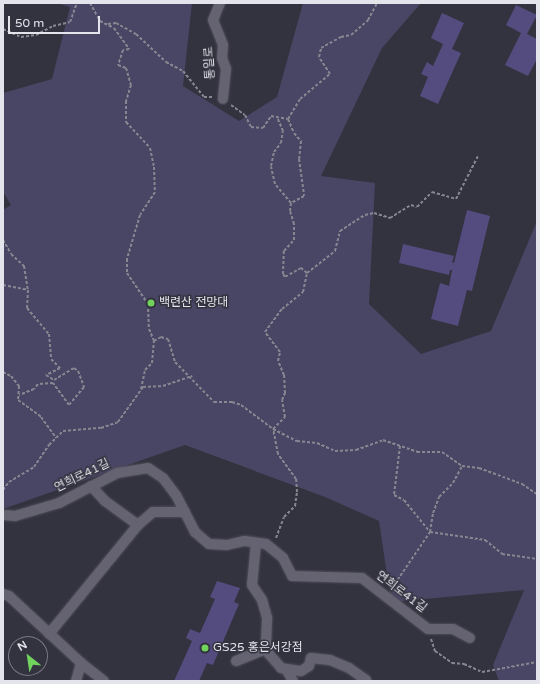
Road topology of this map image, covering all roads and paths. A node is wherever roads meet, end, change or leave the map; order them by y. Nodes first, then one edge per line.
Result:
1 (77, 3) edge
2 (90, 3) edge
3 (220, 3) edge
4 (377, 3) edge
5 (3, 29) edge
6 (223, 99) dead end
7 (278, 119) dead end
8 (288, 119) dead end
9 (478, 156) dead end
10 (3, 240) edge
11 (307, 272) junction
12 (3, 285) edge
13 (28, 290) junction
14 (154, 341) junction
15 (3, 372) edge
16 (192, 376) junction
17 (141, 389) junction
18 (19, 394) junction
19 (273, 429) junction
20 (56, 438) junction
21 (400, 446) junction
22 (462, 466) junction
23 (91, 486) junction
24 (3, 490) edge
25 (537, 494) edge
26 (185, 512) junction
27 (3, 515) edge
28 (138, 525) junction
29 (430, 532) junction
30 (256, 543) junction
31 (272, 549) junction
32 (537, 559) edge
33 (3, 594) edge
34 (385, 596) junction
35 (428, 629) junction
36 (49, 634) junction
37 (470, 638) dead end
38 (266, 649) junction
39 (236, 661) dead end
40 (537, 662) edge
41 (81, 663) junction
42 (286, 669) junction
43 (366, 680) edge
44 (76, 681) edge
45 (104, 681) edge
46 (293, 681) edge

1 - 5 path
2 - 14 path
3 - 6 street, 통일로
4 - 8 path
7 - 11 path
9 - 11 path
10 - 13 path
11 - 19 path
12 - 13 path
13 - 18 path
14 - 16 path
14 - 17 path
15 - 18 path
16 - 17 path
16 - 19 path
17 - 20 path
18 - 20 path
19 - 21 path
19 - 31 path
20 - 24 path
21 - 22 path
21 - 29 path
22 - 25 path
22 - 29 path
23 - 26 street, 연희로41길
23 - 27 street, 연희로41길
23 - 28 street
26 - 28 street
26 - 30 street, 연희로41길
28 - 36 street
29 - 32 path
29 - 34 path
30 - 31 street, 연희로41길
30 - 38 street
31 - 34 street, 연희로41길
33 - 36 street
34 - 35 street, 연희로41길
35 - 37 street, 연희로41길
35 - 40 path
36 - 41 street
38 - 39 street
38 - 42 street
41 - 44 street
41 - 45 street
42 - 43 street
42 - 46 street

